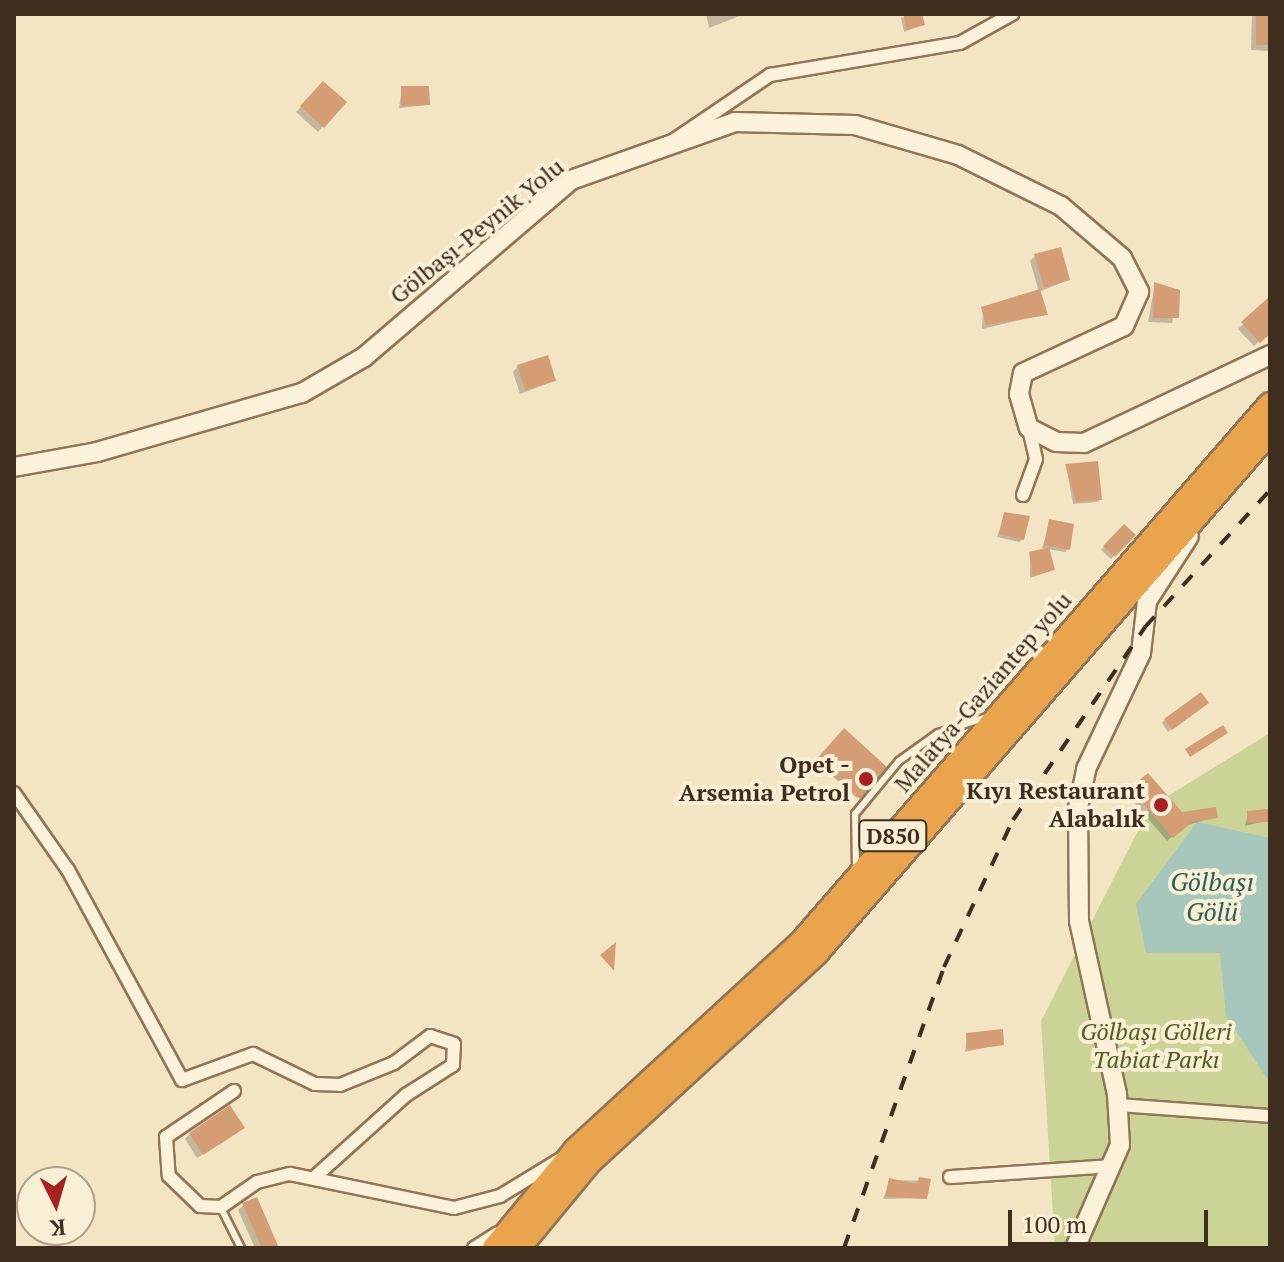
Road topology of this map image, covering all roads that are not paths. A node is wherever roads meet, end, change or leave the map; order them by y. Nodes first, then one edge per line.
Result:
1 (1012, 14) edge
2 (666, 146) junction
3 (1270, 355) edge
4 (1270, 404) edge
5 (1029, 428) junction
6 (1270, 432) edge
7 (14, 467) edge
8 (1023, 495) dead end
9 (1213, 496) junction
10 (999, 713) junction
11 (14, 793) edge
12 (857, 877) junction
13 (234, 1091) dead end
14 (1117, 1105) junction
15 (1270, 1116) edge
16 (575, 1150) junction
17 (1110, 1166) junction
18 (317, 1175) junction
19 (950, 1177) dead end
20 (221, 1207) junction
21 (515, 1223) junction
22 (241, 1248) edge
23 (474, 1248) edge
24 (494, 1248) edge
25 (519, 1248) edge
26 (1075, 1248) edge

1 - 2 street
2 - 5 street, Gölbaşı-Peynik Yolu
2 - 7 street, Gölbaşı-Peynik Yolu
3 - 5 street
4 - 10 highway, Malatya-Gaziantep yolu / D850
5 - 8 street
6 - 9 highway, Malatya-Gaziantep yolu / D850
9 - 14 street
9 - 25 highway, Malatya-Gaziantep yolu / D850
10 - 12 highway, Malatya-Gaziantep yolu / D850
10 - 12 lane
11 - 18 street
12 - 16 highway, Malatya-Gaziantep yolu / D850
13 - 20 street
14 - 15 street
14 - 17 street
16 - 18 street
16 - 21 highway, Malatya-Gaziantep yolu / D850
17 - 19 street
17 - 26 street
18 - 20 street
20 - 22 lane
21 - 23 street
21 - 24 highway, Malatya-Gaziantep yolu / D850

